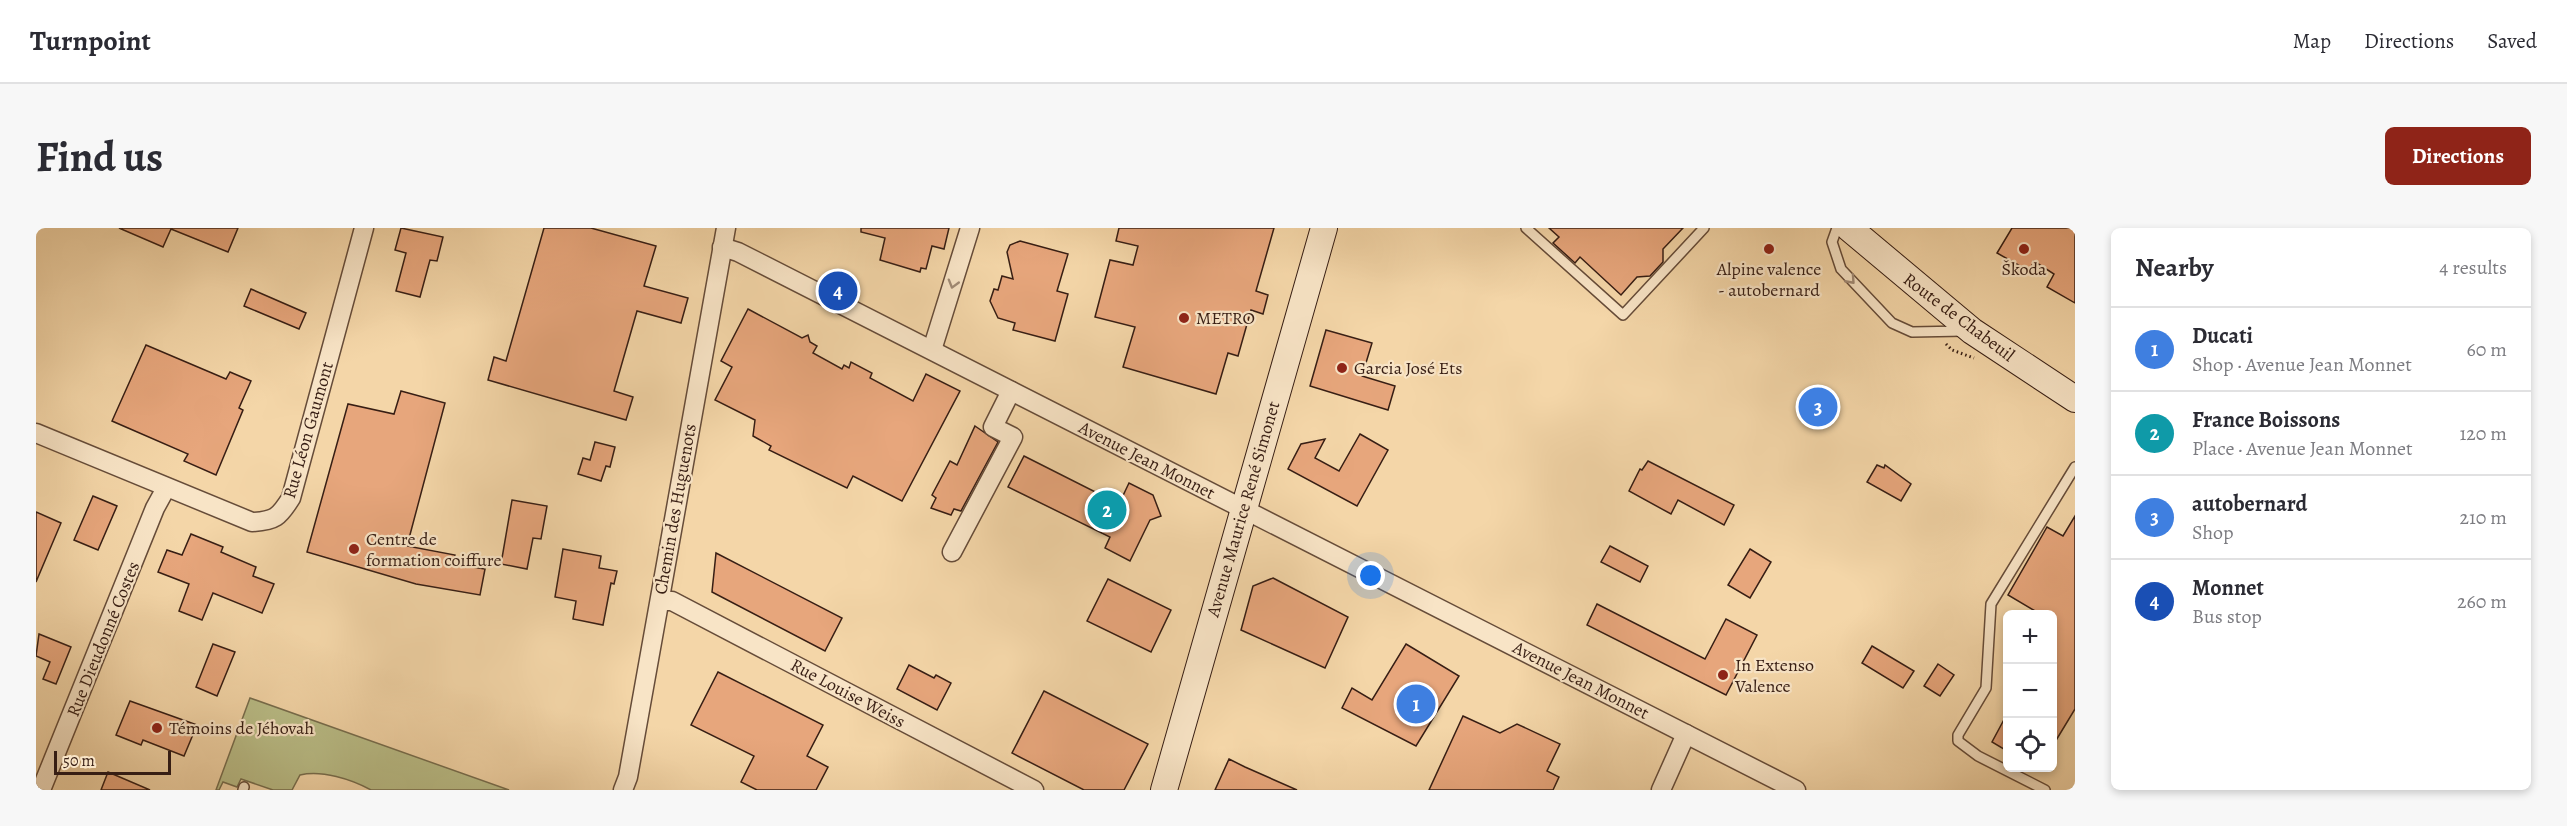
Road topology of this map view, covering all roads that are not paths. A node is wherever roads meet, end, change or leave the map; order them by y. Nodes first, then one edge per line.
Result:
1 (364, 228) edge
2 (726, 228) edge
3 (970, 228) edge
4 (1324, 228) edge
5 (1526, 228) edge
6 (1704, 228) edge
7 (1837, 228) edge
8 (1849, 228) edge
9 (722, 247) junction
10 (1972, 331) junction
11 (932, 350) junction
12 (1011, 391) junction
13 (2075, 399) edge
14 (36, 433) edge
15 (2075, 467) edge
16 (166, 488) junction
17 (1244, 508) junction
18 (952, 552) dead end
19 (660, 601) junction
20 (1686, 734) junction
21 (42, 790) edge
22 (623, 790) edge
23 (1034, 790) edge
24 (1164, 790) edge
25 (1660, 790) edge
26 (1797, 790) edge
27 (2045, 790) edge

1 - 16 street, Rue Léon Gaumont
2 - 9 street, Chemin des Huguenots
3 -> 11 street
4 - 17 street, Avenue Maurice René Simonet
5 - 6 lane
7 -> 10 lane
8 - 10 street, Route de Chabeuil
9 - 11 street, Avenue Jean Monnet
9 - 19 street, Chemin des Huguenots
10 - 13 street, Route de Chabeuil
11 - 12 street, Avenue Jean Monnet
12 - 17 street, Avenue Jean Monnet
12 - 18 street
14 - 16 street, Rue Léon Gaumont
15 - 27 lane
16 - 21 street, Rue Dieudonné Costes
17 - 20 street, Avenue Jean Monnet
17 - 24 street, Avenue Maurice René Simonet
19 - 22 street, Chemin des Huguenots
19 - 23 street, Rue Louise Weiss
20 - 25 street
20 - 26 street, Avenue Jean Monnet

